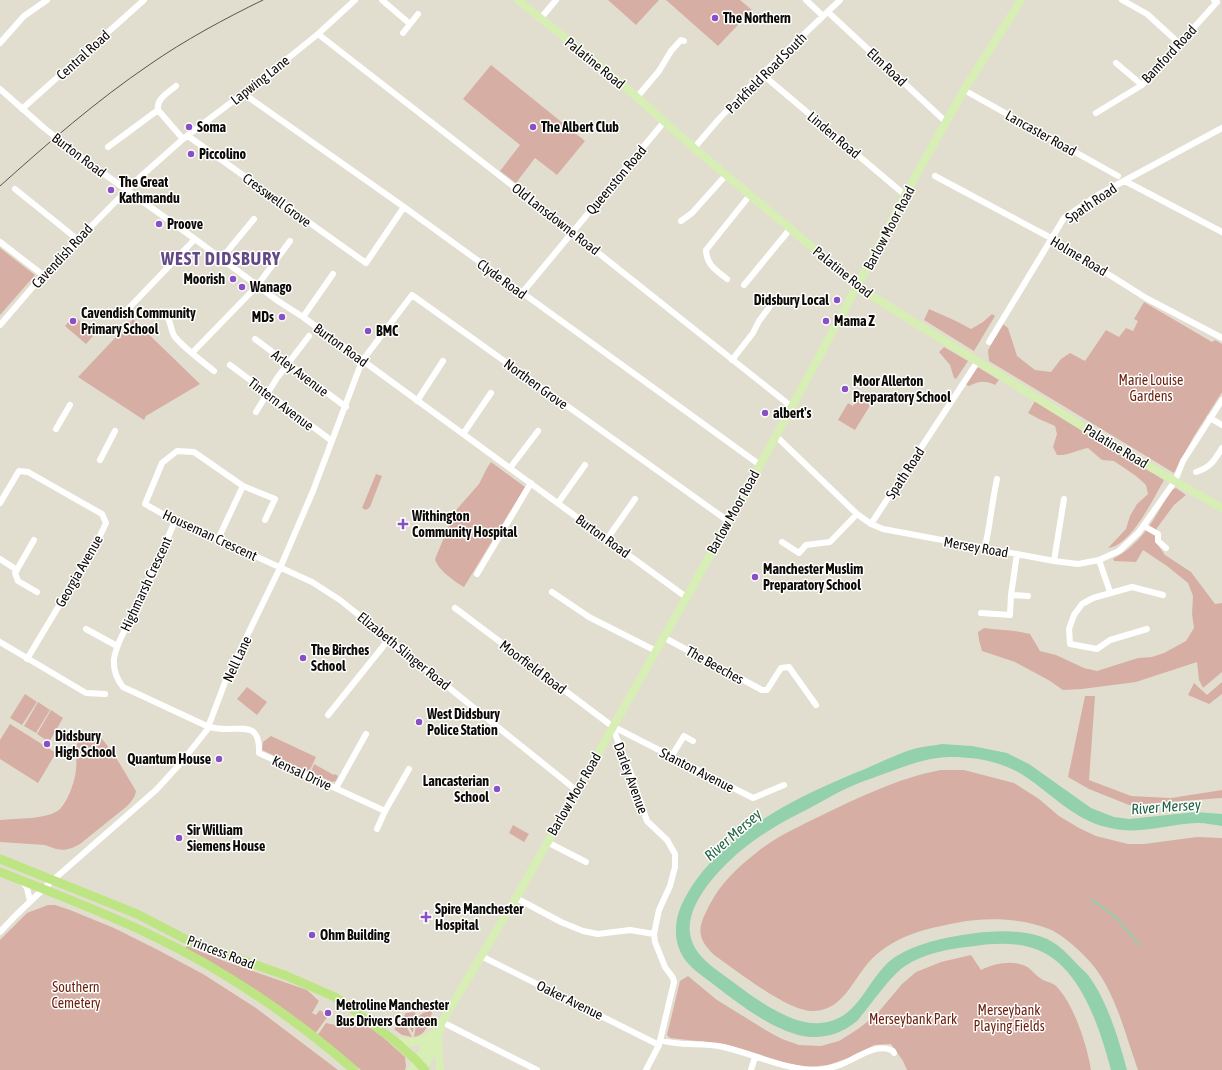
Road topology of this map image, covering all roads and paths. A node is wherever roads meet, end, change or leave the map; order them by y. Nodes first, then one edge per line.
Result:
1 (47, 0) edge
2 (144, 0) edge
3 (355, 0) edge
4 (382, 0) edge
5 (518, 0) edge
6 (556, 0) edge
7 (806, 0) edge
8 (840, 0) edge
9 (1021, 0) edge
10 (1122, 0) edge
11 (1216, 1) edge
12 (418, 14) dead end
13 (826, 14) junction
14 (540, 18) junction
15 (410, 24) junction
16 (403, 33) dead end
17 (318, 34) junction
18 (684, 41) dead end
19 (0, 43) edge
20 (1180, 44) junction
21 (1116, 63) dead end
22 (762, 74) junction
23 (1142, 85) junction
24 (176, 86) dead end
25 (0, 89) edge
26 (964, 90) junction
27 (244, 94) junction
28 (637, 97) junction
29 (22, 109) junction
30 (158, 110) junction
31 (1096, 113) dead end
32 (664, 122) junction
33 (946, 122) junction
34 (1222, 128) edge
35 (186, 138) junction
36 (108, 147) dead end
37 (694, 148) junction
38 (726, 175) junction
39 (935, 176) dead end
40 (1118, 176) dead end
41 (1125, 181) junction
42 (14, 189) dead end
43 (127, 190) junction
44 (750, 196) junction
45 (905, 196) junction
46 (404, 207) junction
47 (254, 219) dead end
48 (681, 221) dead end
49 (790, 229) junction
50 (572, 232) junction
51 (1222, 232) edge
52 (1051, 238) junction
53 (77, 239) junction
54 (195, 239) junction
55 (290, 241) dead end
56 (0, 242) edge
57 (221, 259) junction
58 (333, 274) dead end
59 (43, 275) junction
60 (728, 279) dead end
61 (744, 285) dead end
62 (858, 285) junction
63 (257, 286) junction
64 (522, 293) junction
65 (771, 306) dead end
66 (128, 309) dead end
67 (159, 312) dead end
68 (303, 317) junction
69 (0, 325) edge
70 (1221, 335) edge
71 (309, 336) dead end
72 (255, 339) dead end
73 (989, 342) dead end
74 (192, 353) junction
75 (732, 360) junction
76 (362, 361) junction
77 (443, 361) dead end
78 (978, 361) junction
79 (288, 364) junction
80 (230, 365) dead end
81 (214, 371) dead end
82 (491, 393) dead end
83 (267, 394) junction
84 (1222, 400) edge
85 (417, 401) junction
86 (70, 405) dead end
87 (346, 407) junction
88 (792, 407) junction
89 (256, 412) dead end
90 (1210, 418) junction
91 (1222, 425) edge
92 (56, 428) dead end
93 (115, 431) dead end
94 (538, 431) dead end
95 (463, 434) junction
96 (776, 436) junction
97 (332, 441) junction
98 (1222, 448) edge
99 (100, 460) dead end
100 (760, 464) junction
101 (584, 465) dead end
102 (510, 468) junction
103 (1196, 472) dead end
104 (997, 479) dead end
105 (1175, 481) junction
106 (530, 483) junction
107 (243, 486) junction
108 (635, 499) dead end
109 (1064, 499) dead end
110 (0, 503) edge
111 (558, 503) junction
112 (1222, 508) edge
113 (857, 514) junction
114 (265, 520) dead end
115 (728, 521) junction
116 (175, 522) junction
117 (871, 524) junction
118 (1144, 526) junction
119 (218, 539) junction
120 (607, 539) junction
121 (34, 540) dead end
122 (782, 542) dead end
123 (985, 547) junction
124 (1166, 548) dead end
125 (1017, 554) junction
126 (0, 559) edge
127 (1099, 560) junction
128 (1054, 561) junction
129 (280, 568) junction
130 (17, 570) junction
131 (477, 574) dead end
132 (37, 592) dead end
133 (552, 592) dead end
134 (1110, 592) junction
135 (1011, 595) junction
136 (1163, 595) dead end
137 (1028, 596) dead end
138 (686, 597) junction
139 (455, 608) dead end
140 (981, 614) dead end
141 (86, 629) dead end
142 (1147, 629) dead end
143 (664, 637) junction
144 (389, 639) junction
145 (0, 642) edge
146 (117, 646) junction
147 (656, 651) junction
148 (27, 659) junction
149 (105, 694) dead end
150 (816, 705) dead end
151 (328, 715) dead end
152 (612, 726) junction
153 (209, 727) junction
154 (366, 734) dead end
155 (693, 741) dead end
156 (671, 757) junction
157 (409, 769) dead end
158 (784, 785) dead end
159 (336, 788) junction
160 (576, 790) junction
161 (385, 811) junction
162 (377, 829) dead end
163 (547, 842) junction
164 (0, 859) edge
165 (586, 862) dead end
166 (0, 872) edge
167 (21, 880) junction
168 (52, 881) junction
169 (44, 889) junction
170 (516, 898) junction
171 (30, 901) junction
172 (0, 932) edge
173 (654, 934) junction
174 (481, 956) junction
175 (442, 1022) junction
176 (435, 1036) junction
177 (395, 1041) junction
178 (659, 1042) junction
179 (894, 1053) dead end
180 (755, 1057) junction
181 (417, 1061) junction
182 (841, 1067) edge
183 (354, 1070) edge
184 (412, 1070) edge
185 (424, 1070) edge
186 (440, 1070) edge
187 (537, 1070) edge
188 (646, 1070) edge
189 (751, 1070) edge
190 (796, 1070) edge

1 - 19 street
2 - 29 street, Central Road
3 - 17 street, Lapwing Lane
4 - 15 street
5 - 14 main road, Palatine Road
6 - 14 street
7 - 13 street, Elm Road
8 - 13 street, Parkfield Road South
9 - 26 main road, Barlow Moor Road
10 - 20 street
11 - 20 street, Bamford Road
12 - 15 street
13 - 22 street, Parkfield Road South
13 - 33 street, Elm Road
14 - 28 main road, Palatine Road
15 - 16 street
17 - 27 street, Lapwing Lane
17 - 50 street, Old Lansdowne Road
18 - 28 street
20 - 23 street, Bamford Road
21 - 23 street
22 - 37 street, Parkfield Road South
22 - 45 street, Linden Road
23 - 31 street, Bamford Road
24 - 30 street
25 - 29 street, Burton Road
26 - 33 main road, Barlow Moor Road
26 - 40 street, Lancaster Road
27 - 35 street, Lapwing Lane
27 - 46 street, Clyde Road
28 - 32 main road, Palatine Road
29 - 43 street, Burton Road
30 - 35 street, Cresswell Grove
30 - 36 street
32 - 37 main road, Palatine Road
32 - 50 street, Queenston Road
33 - 45 main road, Barlow Moor Road
34 - 41 street, Spath Road
35 - 43 street, Lapwing Lane
35 - 46 street, Cresswell Grove
37 - 38 main road, Palatine Road
38 - 44 main road, Palatine Road
38 - 48 street
39 - 52 street, Holme Road
41 - 51 street
41 - 52 street, Spath Road
42 - 53 street
43 - 53 street, Cavendish Road
43 - 54 street, Burton Road
44 - 49 main road, Palatine Road
44 - 60 street
45 - 62 main road, Barlow Moor Road
46 - 64 street, Clyde Road
47 - 57 street
49 - 61 street
49 - 62 main road, Palatine Road
50 - 64 street, Queenston Road
50 - 75 street, Old Lansdowne Road
52 - 70 street, Holme Road
52 - 73 street, Spath Road
53 - 59 street, Cavendish Road
54 - 57 street, Burton Road
54 - 66 street
55 - 63 street
56 - 59 street
57 - 63 street, Burton Road
58 - 68 street
59 - 69 street, Cavendish Road
62 - 78 main road, Palatine Road
62 - 88 main road, Barlow Moor Road
63 - 68 street, Burton Road
63 - 74 street
64 - 100 street, Clyde Road
65 - 75 street
67 - 74 street
68 - 76 street, Burton Road
71 - 79 street
72 - 79 street, Arley Avenue
74 - 81 street
75 - 88 street, Old Lansdowne Road
76 - 85 street, Burton Road
76 - 87 street, Nell Lane
76 - 115 street, Northen Grove
77 - 85 street
78 - 105 main road, Palatine Road
78 - 117 street, Spath Road
79 - 83 street
79 - 87 street, Arley Avenue
80 - 83 street, Tintern Avenue
82 - 95 street
83 - 89 street
83 - 97 street, Tintern Avenue
84 - 90 street, Mersey Road
85 - 95 street, Burton Road
86 - 92 street
87 - 97 street, Nell Lane
88 - 96 main road, Barlow Moor Road
90 - 91 street
90 - 105 street, Mersey Road
93 - 99 street
94 - 102 street
95 - 102 street, Burton Road
96 - 100 main road, Barlow Moor Road
96 - 113 street, Mersey Road
97 - 129 street, Nell Lane
98 - 103 street
100 - 115 main road, Barlow Moor Road
101 - 111 street
102 - 106 street, Burton Road
104 - 123 street
105 - 112 main road, Palatine Road
105 - 118 street, Mersey Road
106 - 111 street, Burton Road
106 - 131 street
107 - 114 street, Houseman Crescent
107 - 116 street, Houseman Crescent
107 - 119 street
108 - 120 street
109 - 128 street
110 - 148 street, Georgia Avenue
111 - 120 street, Burton Road
113 - 117 street, Mersey Road
113 - 122 street
115 - 138 main road, Barlow Moor Road
116 - 119 street, Houseman Crescent
116 - 146 street, Highmarsh Crescent
117 - 123 street, Mersey Road
118 - 124 street
118 - 127 street, Mersey Road
119 - 129 street, Houseman Crescent
120 - 138 street, Burton Road
121 - 130 street
123 - 125 street, Mersey Road
125 - 128 street, Mersey Road
125 - 135 street
126 - 130 street
127 - 128 street, Mersey Road
127 - 134 street
129 - 144 street, Elizabeth Slinger Road
129 - 153 street, Nell Lane
130 - 132 street
133 - 147 street
134 - 136 street
134 - 142 street
135 - 137 street
135 - 140 street
138 - 143 main road, Barlow Moor Road
139 - 152 street, Moorfield Road
141 - 146 street, Highmarsh Crescent
143 - 147 main road, Barlow Moor Road
143 - 150 street, The Beeches
144 - 151 street
144 - 160 street, Elizabeth Slinger Road
145 - 148 street
146 - 153 street, Highmarsh Crescent
147 - 152 main road, Barlow Moor Road
148 - 149 street
152 - 156 street, Stanton Avenue
152 - 160 main road, Barlow Moor Road
152 - 173 street, Darley Avenue
153 - 159 street, Kensal Drive
153 - 168 street, Nell Lane
154 - 159 street
155 - 156 street
156 - 158 street, Stanton Avenue
157 - 161 street
159 - 161 street, Kensal Drive
160 - 163 main road, Barlow Moor Road
161 - 162 street
163 - 165 street
163 - 170 main road, Barlow Moor Road
164 - 168 highway, Princess Road
166 - 167 highway, Princess Road
167 - 169 highway, Princess Road
167 - 171 street
168 - 169 street, Nell Lane
168 - 177 highway, Princess Road
169 - 171 street, Nell Lane
169 - 183 highway, Princess Road
170 - 173 street
170 - 174 main road, Barlow Moor Road
171 - 172 street, Nell Lane
173 - 178 street, Darley Avenue
174 - 175 main road, Barlow Moor Road
174 - 178 street, Oaker Avenue
175 - 176 main road, Barlow Moor Road
175 - 187 street
176 - 177 main road
176 - 181 main road, Barlow Moor Road
176 - 185 main road, Barlow Moor Road
176 - 186 main road
177 - 181 highway, Princess Road
178 - 180 street, Oaker Avenue
178 - 188 street, Darley Avenue
179 - 182 street, Oaker Avenue
180 - 189 street
180 - 190 street, Oaker Avenue
181 - 184 main road, Barlow Moor Road
181 - 185 highway, Princess Road
182 - 190 street, Oaker Avenue

